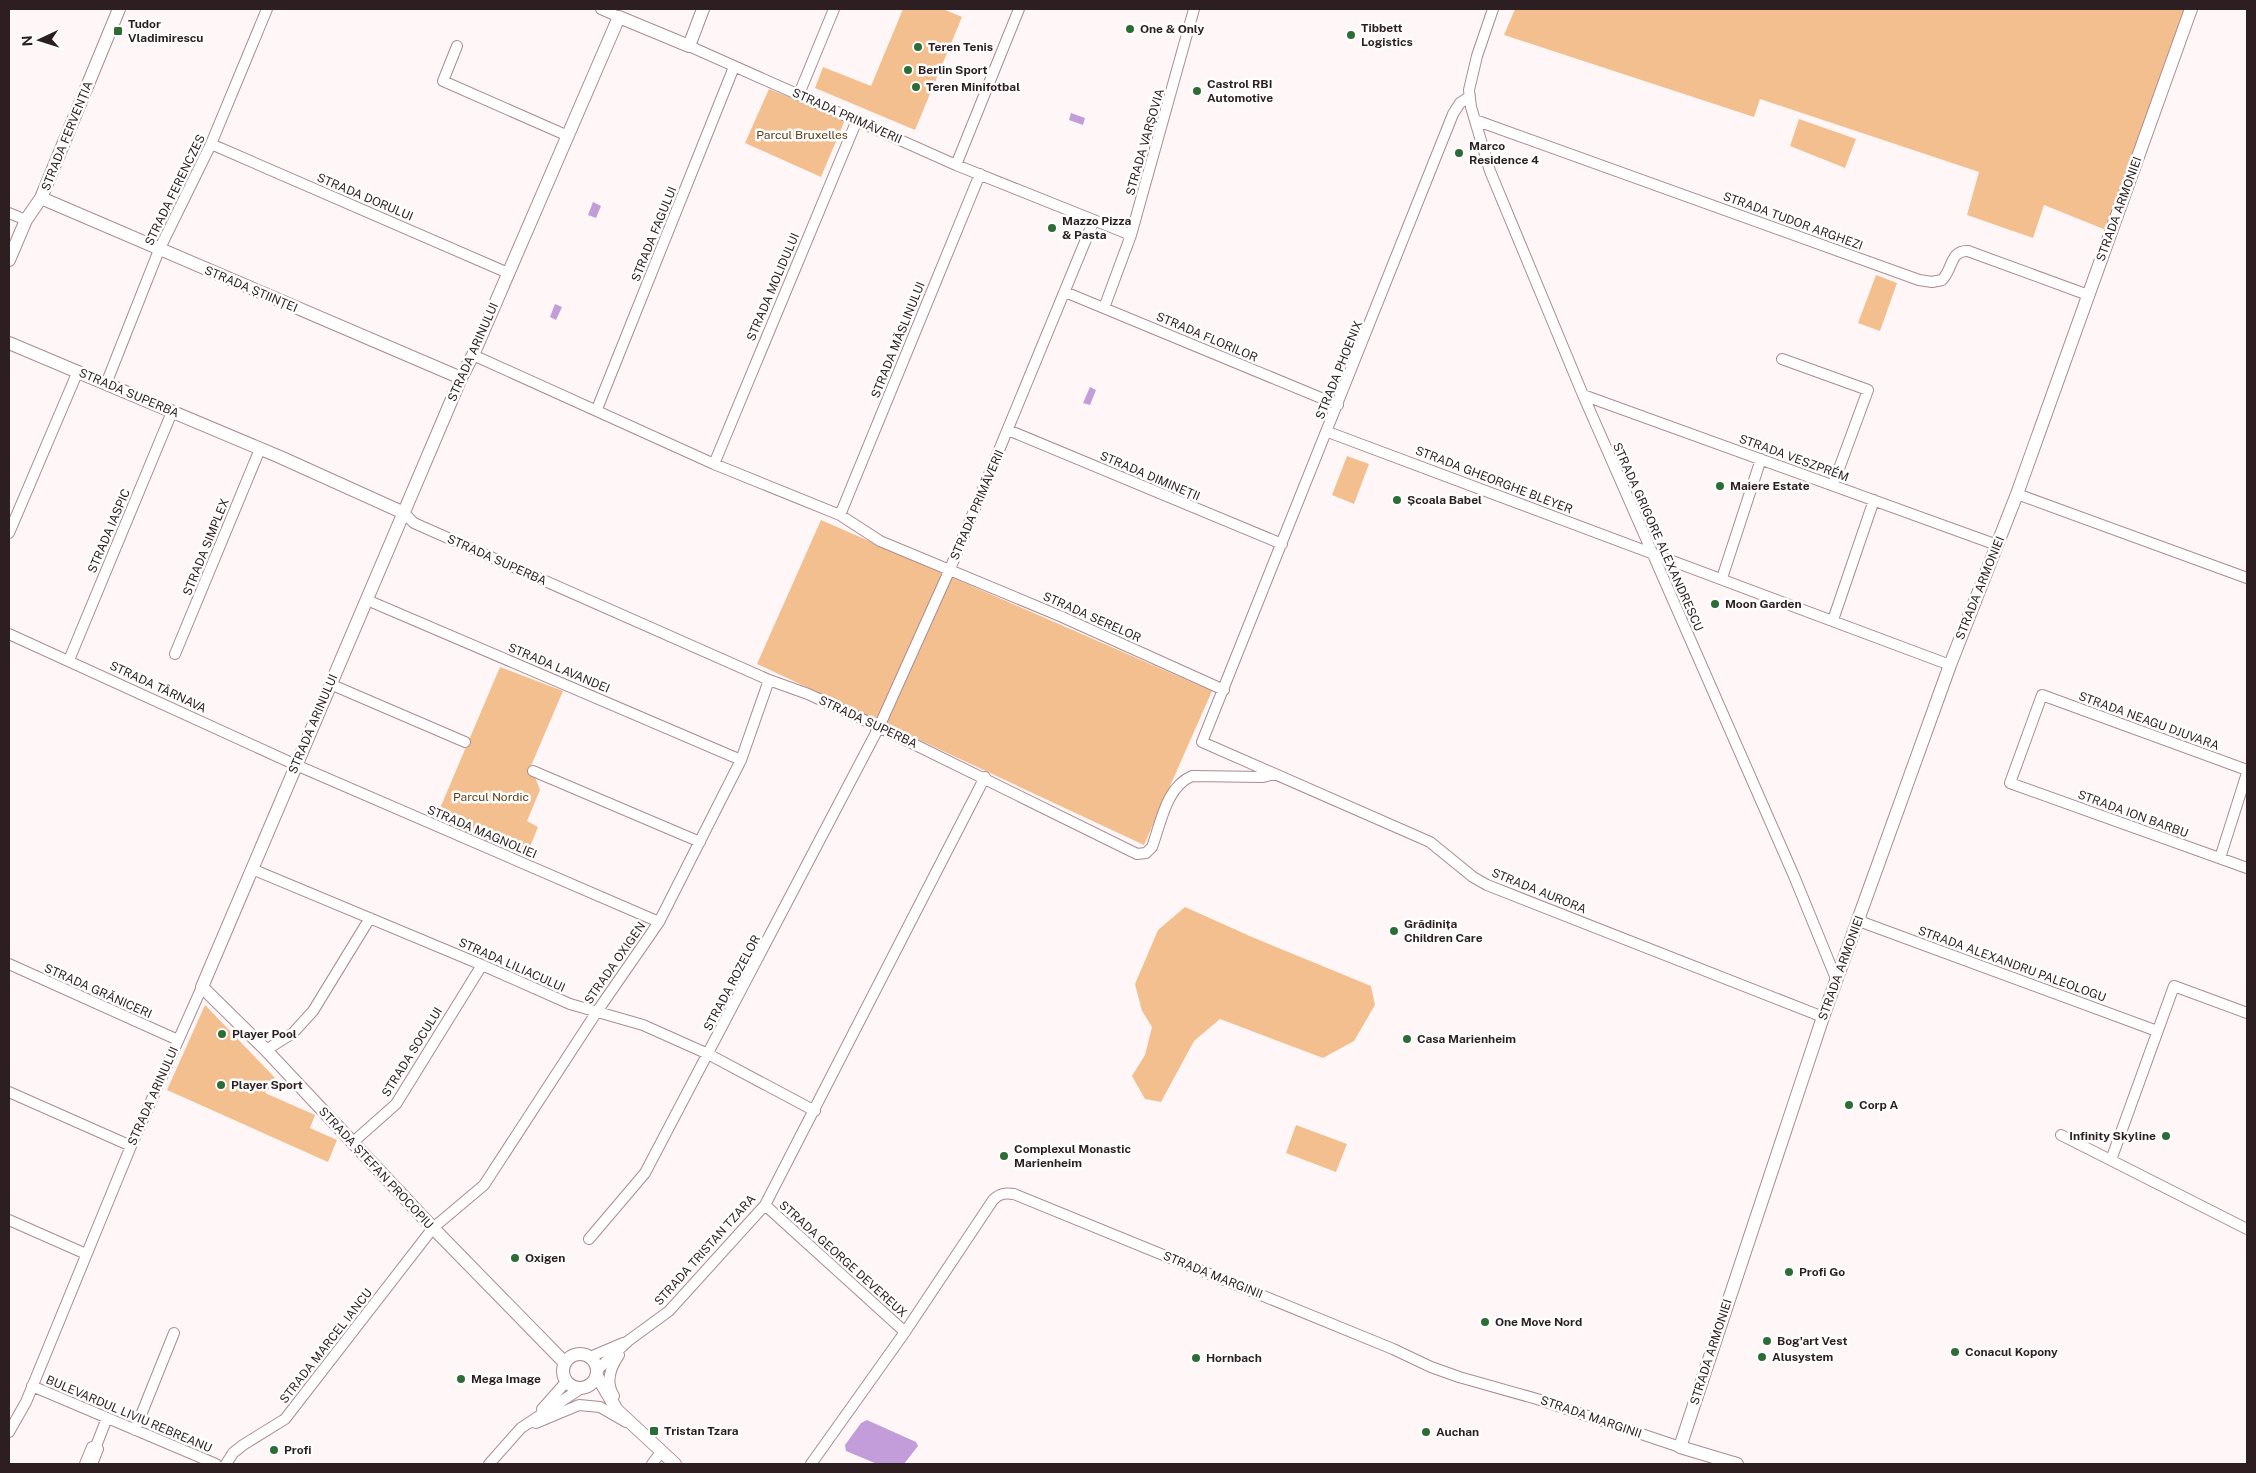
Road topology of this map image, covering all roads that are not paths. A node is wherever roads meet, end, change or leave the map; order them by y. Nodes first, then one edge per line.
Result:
1 (267, 9) edge
2 (601, 9) edge
3 (703, 9) edge
4 (834, 9) edge
5 (1020, 9) edge
6 (1194, 9) edge
7 (1493, 9) edge
8 (2191, 9) edge
9 (115, 10) edge
10 (619, 17) junction
11 (457, 46) dead end
12 (689, 46) junction
13 (734, 67) junction
14 (799, 94) junction
15 (1469, 97) junction
16 (856, 120) junction
17 (1475, 120) junction
18 (568, 136) junction
19 (211, 144) junction
20 (956, 164) junction
21 (980, 174) junction
22 (41, 198) junction
23 (9, 213) edge
24 (26, 220) junction
25 (1094, 220) junction
26 (1131, 235) junction
27 (159, 250) junction
28 (9, 260) edge
29 (508, 273) junction
30 (1065, 292) junction
31 (2088, 295) junction
32 (1104, 308) junction
33 (9, 343) edge
34 (473, 355) junction
35 (1782, 359) dead end
36 (78, 371) junction
37 (461, 378) junction
38 (106, 384) junction
39 (1583, 395) junction
40 (1338, 405) junction
41 (597, 410) junction
42 (172, 412) junction
43 (1008, 430) junction
44 (1328, 432) junction
45 (260, 449) junction
46 (1761, 459) junction
47 (714, 464) junction
48 (1833, 485) junction
49 (2017, 494) junction
50 (1874, 500) junction
51 (404, 513) junction
52 (840, 515) junction
53 (9, 533) edge
54 (1282, 544) junction
55 (1997, 545) junction
56 (1652, 553) junction
57 (950, 569) junction
58 (1722, 578) junction
59 (2247, 578) edge
60 (367, 600) junction
61 (1833, 620) junction
62 (9, 634) edge
63 (175, 654) dead end
64 (69, 660) junction
65 (1950, 664) junction
66 (769, 680) junction
67 (330, 684) junction
68 (1224, 690) junction
69 (879, 726) junction
70 (465, 742) dead end
71 (1202, 742) joint
72 (741, 760) junction
73 (296, 765) junction
74 (533, 771) dead end
75 (2247, 772) edge
76 (1274, 774) junction
77 (985, 778) junction
78 (2010, 783) joint
79 (700, 842) junction
80 (2220, 858) junction
81 (2247, 868) edge
82 (252, 869) junction
83 (370, 918) junction
84 (1859, 921) junction
85 (659, 922) junction
86 (9, 964) edge
87 (482, 965) junction
88 (1837, 982) junction
89 (202, 987) junction
90 (596, 1012) junction
91 (2247, 1013) edge
92 (1823, 1017) junction
93 (2157, 1031) junction
94 (178, 1040) junction
95 (266, 1050) junction
96 (708, 1054) junction
97 (9, 1092) edge
98 (814, 1111) junction
99 (2061, 1135) dead end
100 (352, 1143) junction
101 (131, 1146) junction
102 (2111, 1160) junction
103 (765, 1205) junction
104 (9, 1220) edge
105 (432, 1228) junction
106 (2247, 1228) edge
107 (589, 1239) dead end
108 (86, 1254) junction
109 (905, 1332) junction
110 (174, 1333) dead end
111 (628, 1340) junction
112 (590, 1356) junction
113 (569, 1359) junction
114 (597, 1373) junction
115 (566, 1382) junction
116 (32, 1386) junction
117 (582, 1388) junction
118 (617, 1410) junction
119 (107, 1418) junction
120 (535, 1418) junction
121 (629, 1424) junction
122 (521, 1428) junction
123 (135, 1430) junction
124 (9, 1432) edge
125 (96, 1446) junction
126 (1680, 1447) junction
127 (661, 1452) junction
128 (85, 1464) edge
129 (92, 1464) edge
130 (213, 1464) edge
131 (226, 1464) edge
132 (489, 1464) edge
133 (652, 1464) edge
134 (675, 1464) edge
135 (811, 1464) edge
136 (1737, 1464) edge

1 - 19 street, STRADA FERENCZES
2 - 10 street, STRADA PRIMĂVERII
3 - 12 street
4 - 14 street
5 - 20 street
6 - 26 street, STRADA VARȘOVIA
7 - 15 street
8 - 31 street, STRADA ARMONIEI
9 - 22 street, STRADA FERVENȚIA
10 - 12 street, STRADA PRIMĂVERII
10 - 18 street, STRADA ARINULUI
11 - 18 street
12 - 13 street, STRADA PRIMĂVERII
13 - 14 street, STRADA PRIMĂVERII
13 - 41 street, STRADA FAGULUI
14 - 16 street, STRADA PRIMĂVERII
15 - 17 street, STRADA GRIGORE ALEXANDRESCU
15 - 40 street, STRADA PHOENIX
16 - 20 street, STRADA PRIMĂVERII
16 - 47 street, STRADA MOLIDULUI
17 - 31 street, STRADA TUDOR ARGHEZI
17 - 39 street, STRADA GRIGORE ALEXANDRESCU
18 - 29 street, STRADA ARINULUI
19 - 27 street, STRADA FERENCZES
19 - 29 street, STRADA DORULUI
20 - 21 street, STRADA PRIMĂVERII
21 - 25 street, STRADA PRIMĂVERII
21 - 52 street, STRADA MĂSLINULUI
22 - 24 street, STRADA FERVENȚIA
22 - 27 street, STRADA ȘTIINȚEI
23 - 24 street
24 - 28 street, STRADA FERVENȚIA
25 - 26 street, STRADA PRIMĂVERII
25 - 30 street, STRADA PRIMĂVERII
26 - 32 street, STRADA VARȘOVIA
27 - 37 street, STRADA ȘTIINȚEI
27 - 38 street, STRADA FERENCZES
29 - 34 street, STRADA ARINULUI
30 - 32 street, STRADA FLORILOR
30 - 43 street, STRADA PRIMĂVERII
31 - 49 street, STRADA ARMONIEI
32 - 40 street, STRADA FLORILOR
33 - 36 street, STRADA SUPERBA
34 - 37 street, STRADA ARINULUI
34 - 41 street
35 - 48 street
36 - 38 street, STRADA SUPERBA
36 - 53 street
37 - 51 street, STRADA ARINULUI
38 - 42 street, STRADA SUPERBA
39 - 46 street, STRADA VESZPRÉM
39 - 56 street, STRADA GRIGORE ALEXANDRESCU
40 - 44 street, STRADA PHOENIX
41 - 47 street, STRADA SERELOR
42 - 45 street, STRADA SUPERBA
42 - 64 street, STRADA IASPIC
43 - 54 street, STRADA DIMINEȚII
43 - 57 street, STRADA PRIMĂVERII
44 - 54 street, STRADA PHOENIX
44 - 56 street, STRADA GHEORGHE BLEYER
45 - 51 street, STRADA SUPERBA
45 - 63 street, STRADA SIMPLEX
46 - 48 street, STRADA VESZPRÉM
46 - 58 street
47 - 52 street, STRADA SERELOR
48 - 50 street, STRADA VESZPRÉM
49 - 55 street, STRADA ARMONIEI
49 - 59 street
50 - 55 street, STRADA VESZPRÉM
50 - 61 street
51 - 60 street, STRADA ARINULUI
51 - 66 street, STRADA SUPERBA
52 - 57 street, STRADA SERELOR
54 - 68 street, STRADA PHOENIX
55 - 65 street, STRADA ARMONIEI
56 - 58 street, STRADA GHEORGHE BLEYER
56 - 88 street, STRADA GRIGORE ALEXANDRESCU
57 - 68 street, STRADA SERELOR
57 - 69 street, STRADA PRIMĂVERII
58 - 61 street, STRADA GHEORGHE BLEYER
60 - 67 street, STRADA ARINULUI
60 - 72 street, STRADA LAVANDEI
61 - 65 street, STRADA GHEORGHE BLEYER
62 - 64 street, STRADA TÂRNAVA
64 - 73 street, STRADA TÂRNAVA
65 - 84 street, STRADA ARMONIEI
66 - 69 street, STRADA SUPERBA
66 - 72 street, STRADA OXIGEN
67 - 70 street
67 - 73 street, STRADA ARINULUI
68 - 71 street, STRADA PHOENIX
69 - 77 street, STRADA SUPERBA
69 - 96 street, STRADA ROZELOR
71 - 76 street, STRADA AURORA
72 - 79 street, STRADA OXIGEN
73 - 82 street, STRADA ARINULUI
73 - 85 street, STRADA MAGNOLIEI
74 - 79 street
75 - 78 street, STRADA NEAGU DJUVARA
75 - 80 street
76 - 77 street, STRADA SUPERBA
76 - 92 street, STRADA AURORA
77 - 98 street, STRADA TRISTAN TZARA
78 - 80 street, STRADA ION BARBU
79 - 85 street, STRADA OXIGEN
80 - 81 street, STRADA ION BARBU
82 - 83 street, STRADA LILIACULUI
82 - 89 street, STRADA ARINULUI
83 - 87 street, STRADA LILIACULUI
83 - 95 street
84 - 88 street, STRADA ARMONIEI
84 - 93 street, STRADA ALEXANDRU PALEOLOGU
85 - 90 street, STRADA OXIGEN
86 - 94 street, STRADA GRĂNICERI
87 - 90 street, STRADA LILIACULUI
87 - 100 street, STRADA SOCULUI
88 - 92 street, STRADA ARMONIEI
89 - 94 street, STRADA ARINULUI
89 - 95 street, STRADA ȘTEFAN PROCOPIU
90 - 96 street, STRADA LILIACULUI
90 - 105 street, STRADA OXIGEN
91 - 93 street
92 - 126 street, STRADA ARMONIEI
93 - 102 street
94 - 101 street, STRADA ARINULUI
95 - 100 street, STRADA ȘTEFAN PROCOPIU
96 - 98 street, STRADA LILIACULUI
96 - 107 street, STRADA ROZELOR
97 - 101 street
98 - 103 street, STRADA TRISTAN TZARA
99 - 102 street
100 - 105 street, STRADA ȘTEFAN PROCOPIU
101 - 108 street, STRADA ARINULUI
102 - 106 street
103 - 109 street, STRADA GEORGE DEVEREUX
103 - 111 street, STRADA TRISTAN TZARA
104 - 108 street
105 - 113 street, STRADA ȘTEFAN PROCOPIU
105 - 131 street, STRADA MARCEL IANCU
108 - 116 street, STRADA ARINULUI
109 - 126 street, STRADA MARGINII
109 - 135 street, STRADA MARGINII
110 - 123 street
111 - 112 street, STRADA TRISTAN TZARA
111 - 114 street, STRADA TRISTAN TZARA
111 - 121 street, STRADA TRISTAN TZARA
112 - 113 street
112 - 114 street
113 - 115 street
114 - 117 street
114 - 118 street
115 - 117 street
115 - 120 street
116 - 119 street, BULEVARDUL LIVIU REBREANU
116 - 124 street, STRADA ARINULUI
117 - 118 street
117 - 120 street
118 - 121 street
119 - 123 street, BULEVARDUL LIVIU REBREANU
119 - 125 street
120 - 122 street
121 - 122 street
121 - 127 street
122 - 132 street
123 - 130 street, BULEVARDUL LIVIU REBREANU
125 - 128 street
125 - 129 street
126 - 136 street, STRADA MARGINII
127 - 133 street
127 - 134 street

